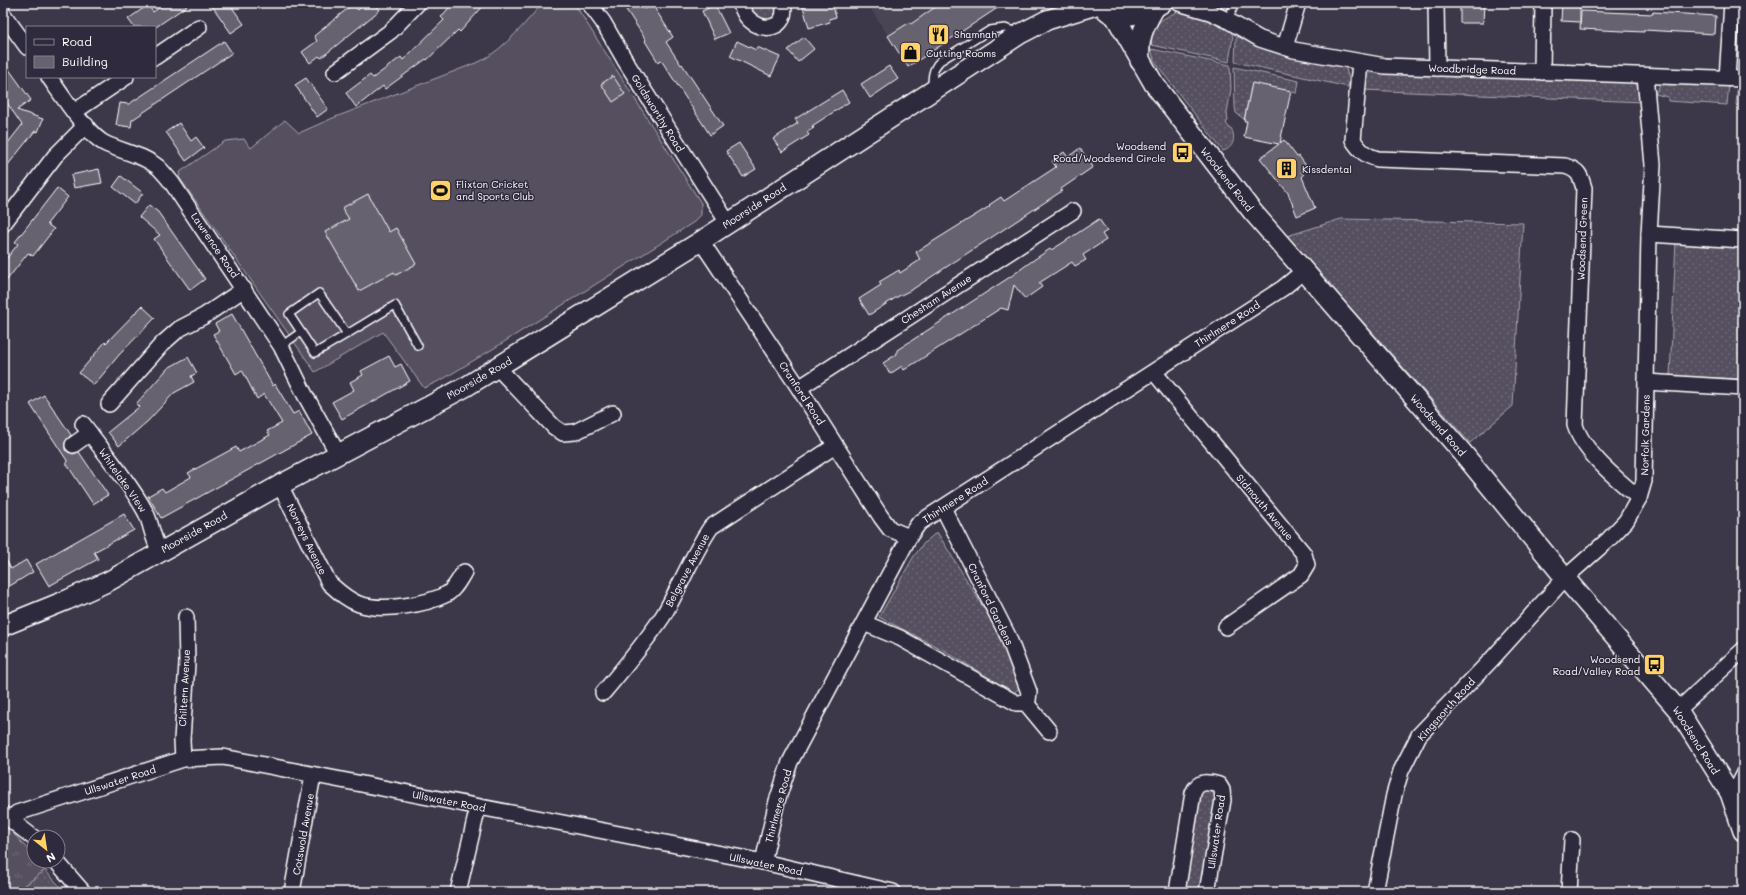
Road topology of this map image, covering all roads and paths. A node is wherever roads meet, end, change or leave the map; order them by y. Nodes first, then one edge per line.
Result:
1 (418, 3) edge
2 (589, 3) edge
3 (740, 3) edge
4 (783, 3) edge
5 (1057, 3) edge
6 (1179, 3) edge
7 (1236, 3) edge
8 (1298, 3) edge
9 (1436, 3) edge
10 (1543, 3) edge
11 (1732, 3) edge
12 (1095, 4) edge
13 (1158, 6) edge
14 (1206, 8) edge
15 (3, 14) edge
16 (1114, 16) junction
17 (1047, 20) junction
18 (1226, 20) junction
19 (199, 27) dead end
20 (26, 46) edge
21 (1285, 47) junction
22 (156, 56) edge
23 (1140, 61) junction
24 (1360, 62) junction
25 (1437, 68) junction
26 (336, 72) dead end
27 (1542, 72) junction
28 (1646, 76) junction
29 (50, 78) edge
30 (125, 78) edge
31 (1727, 78) junction
32 (1743, 79) edge
33 (74, 112) junction
34 (86, 125) junction
35 (1073, 211) dead end
36 (728, 223) junction
37 (3, 224) edge
38 (1649, 234) junction
39 (1743, 240) edge
40 (700, 241) junction
41 (1305, 270) junction
42 (244, 289) junction
43 (301, 332) junction
44 (347, 334) junction
45 (281, 346) junction
46 (418, 346) dead end
47 (498, 368) junction
48 (1154, 372) junction
49 (1646, 382) junction
50 (799, 388) junction
51 (1743, 388) edge
52 (109, 404) dead end
53 (613, 413) dead end
54 (73, 445) dead end
55 (835, 446) junction
56 (338, 454) junction
57 (280, 485) junction
58 (1639, 498) junction
59 (943, 508) junction
60 (909, 537) junction
61 (160, 551) junction
62 (464, 572) dead end
63 (1565, 578) junction
64 (186, 617) dead end
65 (864, 623) junction
66 (3, 626) edge
67 (1226, 627) dead end
68 (1743, 650) edge
69 (603, 693) dead end
70 (1025, 702) junction
71 (1678, 710) junction
72 (1049, 731) dead end
73 (184, 759) junction
74 (1743, 768) edge
75 (313, 775) junction
76 (1736, 790) edge
77 (478, 807) junction
78 (7, 817) edge
79 (1743, 831) edge
80 (26, 832) edge
81 (1572, 840) dead end
82 (763, 862) junction
83 (63, 869) edge
84 (843, 887) edge
85 (83, 892) edge
86 (292, 892) edge
87 (458, 892) edge
88 (892, 892) edge
89 (1178, 892) edge
90 (1207, 892) edge
91 (1375, 892) edge
92 (1569, 892) edge

1 - 26 street
2 - 36 street, Goldsworthy Road
3 - 4 street
5 - 17 street
6 - 14 street, Woodbridge Road
7 - 18 lane
8 - 21 street
9 - 25 street
10 - 27 street
11 - 31 street
12 - 16 street
12 - 17 street, Moorside Road
13 - 16 street
13 - 23 street
14 - 18 street, Woodbridge Road
15 - 20 street
16 - 23 street, Woodsend Road
17 - 36 street, Moorside Road
18 - 21 street, Woodbridge Road
19 - 22 street
21 - 24 street, Woodbridge Road
23 - 41 street, Woodsend Road
24 - 25 street, Woodbridge Road
24 - 58 street, Woodsend Green
25 - 27 street, Woodbridge Road
27 - 28 street, Woodbridge Road
28 - 31 street, Woodbridge Road
28 - 38 street, Norfolk Gardens
29 - 33 street, Lawrence Road
30 - 33 street
31 - 32 street, Woodbridge Road
33 - 34 street, Lawrence Road
34 - 37 street
34 - 42 street, Lawrence Road
35 - 50 street, Chesham Avenue
36 - 40 street, Moorside Road
38 - 39 street
38 - 49 street, Norfolk Gardens
40 - 47 street, Moorside Road
40 - 50 street, Cranford Road
41 - 48 street, Thirlmere Road
41 - 63 street, Woodsend Road
42 - 45 street, Lawrence Road
42 - 52 street
43 - 44 lane
43 - 44 lane
43 - 45 lane
44 - 46 lane
45 - 56 street, Lawrence Road
47 - 53 street
47 - 56 street, Moorside Road
48 - 59 street, Thirlmere Road
48 - 67 street, Sidmouth Avenue
49 - 51 street, Norfolk Gardens
49 - 58 street, Norfolk Gardens
50 - 55 street, Cranford Road
54 - 61 street, Whitelake View
55 - 60 street, Cranford Road
55 - 69 street, Belgrave Avenue
56 - 57 street, Moorside Road
57 - 61 street, Moorside Road
57 - 62 street, Norreys Avenue
58 - 63 street, Norfolk Gardens
59 - 60 street, Thirlmere Road
59 - 70 street, Cranford Gardens
60 - 65 street, Thirlmere Road
61 - 66 street, Moorside Road
63 - 71 street, Woodsend Road
63 - 91 street, Kingsnorth Road
64 - 73 street, Chiltern Avenue
65 - 70 street
65 - 82 street, Thirlmere Road
68 - 71 street
70 - 72 street
71 - 76 street, Woodsend Road
73 - 75 street, Ullswater Road
73 - 78 street, Ullswater Road
74 - 76 lane
75 - 77 street, Ullswater Road
75 - 86 street, Cotswold Avenue
76 - 79 street, Woodsend Road
77 - 82 street, Ullswater Road
77 - 87 street
78 - 80 street
81 - 92 street
82 - 84 street, Ullswater Road
83 - 85 street
84 - 88 street, Ullswater Road
89 - 90 street, Ullswater Road

